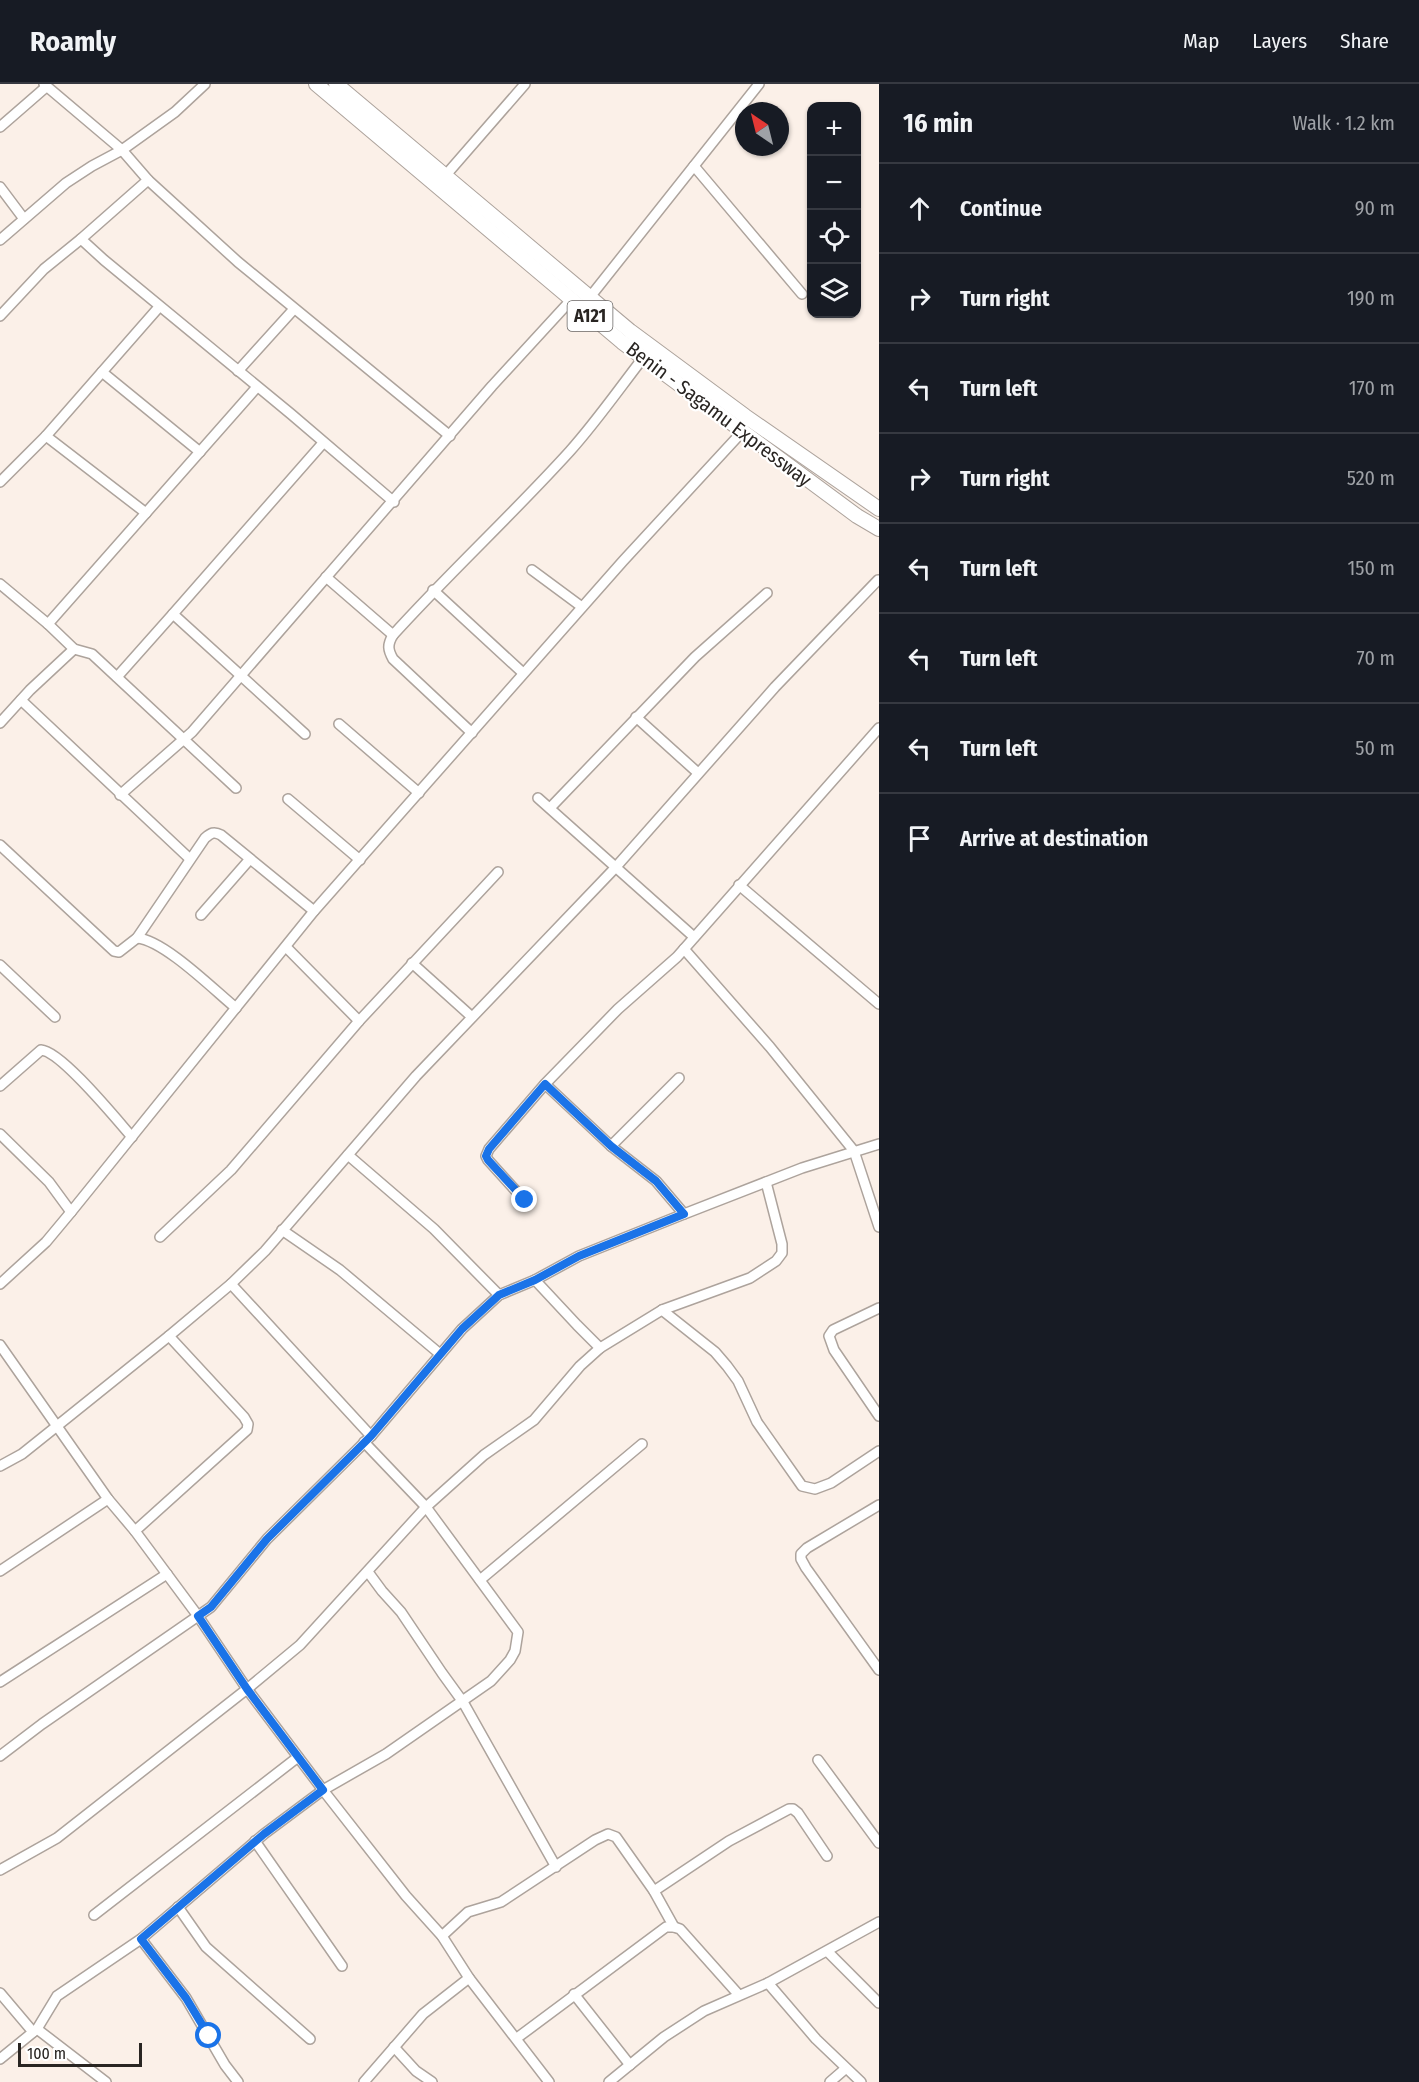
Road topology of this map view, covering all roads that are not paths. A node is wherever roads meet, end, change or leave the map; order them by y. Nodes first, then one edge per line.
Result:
1 (205, 84) edge
2 (316, 84) edge
3 (336, 84) edge
4 (525, 84) edge
5 (759, 84) edge
6 (45, 86) edge
7 (0, 127) edge
8 (122, 150) junction
9 (694, 166) junction
10 (445, 176) junction
11 (148, 180) junction
12 (0, 187) edge
13 (24, 219) junction
14 (81, 239) junction
15 (0, 240) edge
16 (802, 294) dead end
17 (590, 297) junction
18 (572, 300) junction
19 (159, 306) junction
20 (294, 309) junction
21 (0, 316) edge
22 (643, 358) junction
23 (238, 370) junction
24 (102, 372) junction
25 (257, 387) junction
26 (742, 432) junction
27 (46, 436) junction
28 (450, 436) junction
29 (323, 443) junction
30 (200, 452) junction
31 (0, 482) edge
32 (394, 502) junction
33 (879, 509) edge
34 (146, 513) junction
35 (879, 529) edge
36 (532, 570) dead end
37 (326, 577) junction
38 (879, 580) edge
39 (0, 584) edge
40 (433, 590) junction
41 (767, 593) dead end
42 (582, 607) junction
43 (173, 614) junction
44 (48, 624) junction
45 (393, 635) junction
46 (74, 649) junction
47 (523, 673) junction
48 (240, 676) junction
49 (117, 677) junction
50 (21, 700) junction
51 (636, 717) junction
52 (0, 723) edge
53 (339, 724) dead end
54 (879, 728) edge
55 (472, 733) junction
56 (305, 734) dead end
57 (183, 740) junction
58 (698, 774) junction
59 (236, 788) dead end
60 (419, 793) junction
61 (120, 795) junction
62 (538, 798) dead end
63 (288, 799) dead end
64 (550, 808) junction
65 (0, 845) edge
66 (190, 859) junction
67 (250, 859) junction
68 (360, 860) junction
69 (615, 868) junction
70 (498, 872) dead end
71 (739, 885) junction
72 (314, 911) junction
73 (201, 915) dead end
74 (694, 937) junction
75 (137, 938) junction
76 (286, 947) junction
77 (684, 949) junction
78 (412, 963) junction
79 (0, 965) edge
80 (879, 1004) edge
81 (236, 1008) junction
82 (55, 1017) dead end
83 (472, 1017) junction
84 (359, 1021) junction
85 (679, 1077) dead end
86 (545, 1084) junction
87 (0, 1086) edge
88 (0, 1134) edge
89 (132, 1137) junction
90 (879, 1144) edge
91 (611, 1146) junction
92 (855, 1151) junction
93 (348, 1155) junction
94 (766, 1182) junction
95 (525, 1200) dead end
96 (71, 1212) junction
97 (684, 1214) junction
98 (879, 1227) edge
99 (282, 1230) junction
100 (160, 1237) dead end
101 (535, 1280) junction
102 (0, 1284) edge
103 (231, 1284) junction
104 (499, 1295) junction
105 (879, 1308) edge
106 (662, 1310) junction
107 (169, 1336) junction
108 (0, 1345) edge
109 (600, 1348) junction
110 (440, 1354) junction
111 (879, 1416) edge
112 (57, 1426) junction
113 (368, 1439) junction
114 (642, 1444) dead end
115 (879, 1451) edge
116 (0, 1467) edge
117 (108, 1499) junction
118 (879, 1505) edge
119 (426, 1507) junction
120 (135, 1531) junction
121 (0, 1571) edge
122 (368, 1572) junction
123 (167, 1574) junction
124 (480, 1580) junction
125 (198, 1616) junction
126 (879, 1670) edge
127 (0, 1682) edge
128 (247, 1689) junction
129 (463, 1702) junction
130 (0, 1756) edge
131 (298, 1757) junction
132 (818, 1760) dead end
133 (323, 1790) junction
134 (255, 1841) junction
135 (879, 1843) edge
136 (827, 1856) dead end
137 (556, 1867) junction
138 (0, 1870) edge
139 (654, 1891) junction
140 (178, 1907) junction
141 (94, 1915) dead end
142 (879, 1922) edge
143 (674, 1927) junction
144 (442, 1935) junction
145 (141, 1939) junction
146 (828, 1952) junction
147 (342, 1966) dead end
148 (469, 1978) junction
149 (768, 1983) junction
150 (0, 1993) edge
151 (574, 1994) junction
152 (738, 1994) junction
153 (879, 2003) edge
154 (35, 2031) junction
155 (517, 2038) junction
156 (310, 2039) dead end
157 (394, 2047) junction
158 (0, 2059) edge
159 (630, 2065) junction
160 (845, 2069) junction
161 (105, 2082) edge
162 (238, 2082) edge
163 (364, 2082) edge
164 (432, 2082) edge
165 (549, 2082) edge
166 (609, 2082) edge
167 (830, 2082) edge
168 (861, 2082) edge

1 - 8 street
2 - 18 highway, Benin - Sagamu Expressway / A121
3 - 10 highway, A121
4 - 10 street
5 - 9 street
6 - 7 street
6 - 8 street
8 - 11 street
8 - 13 street
9 - 16 street
9 - 17 street
10 - 17 highway, A121
11 - 14 street
11 - 20 street
12 - 13 street
13 - 15 street
14 - 19 street
14 - 21 street
17 - 33 highway, A121
18 - 22 highway, Benin - Sagamu Expressway / A121
18 - 28 street
19 - 23 street
19 - 24 street
20 - 23 street
20 - 28 street
22 - 26 highway, Benin - Sagamu Expressway / A121
22 - 40 street
23 - 25 street
24 - 27 street
24 - 30 street
25 - 29 street
25 - 30 street
26 - 35 highway, Benin - Sagamu Expressway / A121
26 - 42 street
27 - 31 street
27 - 34 street
28 - 32 street
29 - 32 street
29 - 43 street
30 - 34 street
32 - 37 street
34 - 44 street
36 - 42 street
37 - 45 street
37 - 48 street
38 - 58 street
39 - 44 street
40 - 45 street
40 - 47 street
41 - 51 street
42 - 47 street
43 - 48 street
43 - 49 street
44 - 46 street
45 - 55 street
46 - 49 street
46 - 50 street
47 - 55 street
48 - 56 street
48 - 57 street
49 - 57 street
50 - 52 street
50 - 61 street
51 - 58 street
51 - 64 street
53 - 60 street
54 - 71 street
55 - 60 street
57 - 59 street
57 - 61 street
58 - 69 street
60 - 68 street
61 - 66 street
62 - 64 street
63 - 68 street
64 - 69 street
65 - 75 street
66 - 67 street
66 - 75 street
67 - 72 street
67 - 73 street
68 - 72 street
69 - 74 street
69 - 83 street
70 - 78 street
71 - 74 street
71 - 80 street
72 - 76 street
74 - 77 street
75 - 81 street
76 - 81 street
76 - 84 street
77 - 86 street
77 - 92 street
78 - 83 street
78 - 84 street
79 - 82 street
81 - 89 street
83 - 93 street
84 - 100 street
85 - 91 street
86 - 91 street
86 - 95 street
87 - 89 street
88 - 96 street
89 - 96 street
90 - 92 street
91 - 97 street
92 - 94 street
92 - 98 street
93 - 99 street
93 - 104 street
94 - 97 street
94 - 106 street
96 - 102 street
97 - 101 street
99 - 103 street
99 - 110 street
101 - 104 street
101 - 109 street
103 - 107 street
103 - 113 street
104 - 110 street
105 - 111 street
106 - 109 street
106 - 115 street
107 - 112 street
107 - 120 street
108 - 112 street
109 - 119 street
110 - 113 street
112 - 116 street
112 - 117 street
113 - 119 street
113 - 125 street
114 - 124 street
117 - 120 street
117 - 121 street
118 - 126 street
119 - 122 street
119 - 124 street
120 - 123 street
122 - 128 street
122 - 129 street
123 - 125 street
123 - 127 street
124 - 129 street
125 - 128 street
125 - 130 street
128 - 131 street
128 - 138 street
129 - 133 street
129 - 137 street
131 - 133 street
131 - 141 street
132 - 135 street
133 - 134 street
133 - 144 street
134 - 140 street
134 - 147 street
136 - 139 street
137 - 139 street
137 - 144 street
139 - 143 street
140 - 145 street
140 - 156 street
142 - 146 street
143 - 151 street
143 - 152 street
144 - 148 street
145 - 154 street
145 - 162 street
146 - 149 street
146 - 153 street
148 - 155 street
148 - 157 street
149 - 152 street
149 - 160 street
150 - 154 street
151 - 155 street
151 - 159 street
152 - 159 street
154 - 158 street
154 - 161 street
155 - 165 street
157 - 163 street
157 - 164 street
159 - 166 street
160 - 167 street
160 - 168 street

